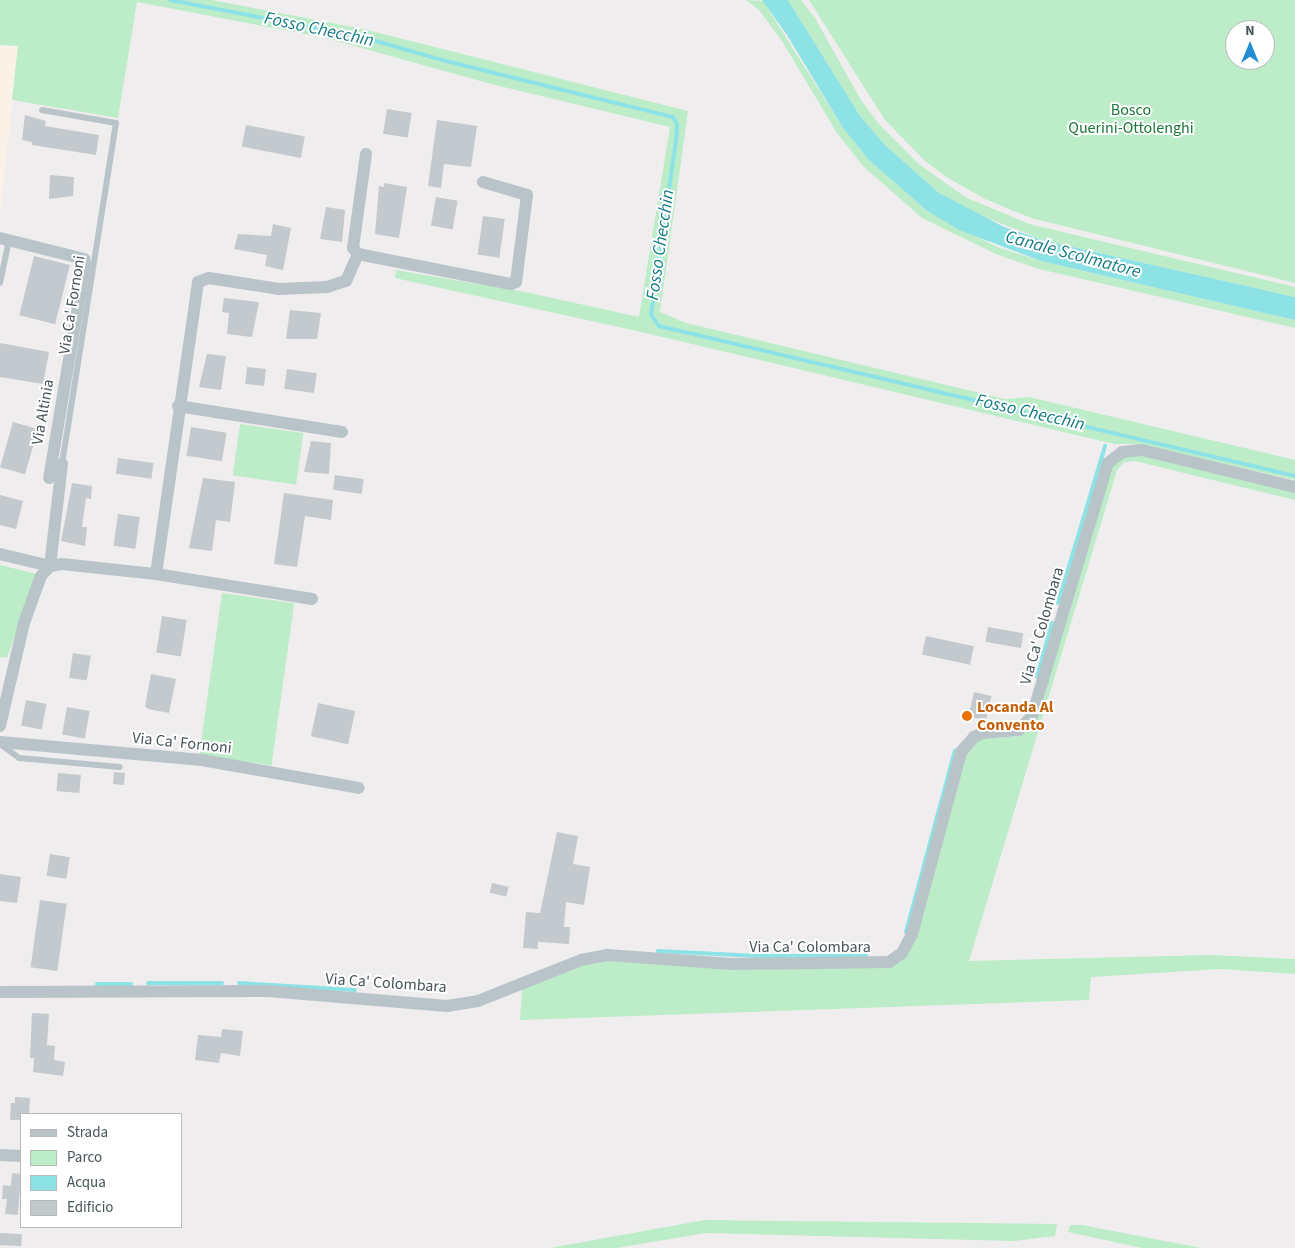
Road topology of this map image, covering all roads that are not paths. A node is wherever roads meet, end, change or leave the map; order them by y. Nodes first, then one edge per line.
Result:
1 (42, 110) dead end
2 (366, 154) dead end
3 (483, 182) dead end
4 (5, 238) edge
5 (358, 254) junction
6 (0, 283) edge
7 (178, 406) junction
8 (342, 432) dead end
9 (62, 464) joint
10 (48, 478) dead end
11 (1295, 487) edge
12 (0, 554) edge
13 (50, 566) junction
14 (156, 574) junction
15 (312, 599) dead end
16 (0, 726) edge
17 (0, 743) edge
18 (120, 767) dead end
19 (359, 788) dead end
20 (0, 992) edge
21 (0, 1155) edge
22 (20, 1156) edge

1 - 9 lane, Via Ca' Fornoni
2 - 5 street
3 - 5 street
4 - 6 lane
4 - 10 street, Via Altinia
5 - 7 street
7 - 8 street
7 - 14 street
9 - 13 street, Via Ca' Fornoni
11 - 20 street, Via Ca' Colombara
12 - 13 street
13 - 14 street
13 - 16 street, Via Ca' Fornoni
14 - 15 street
17 - 18 lane, Via Ca' Fornoni
17 - 19 street, Via Ca' Fornoni
21 - 22 street

